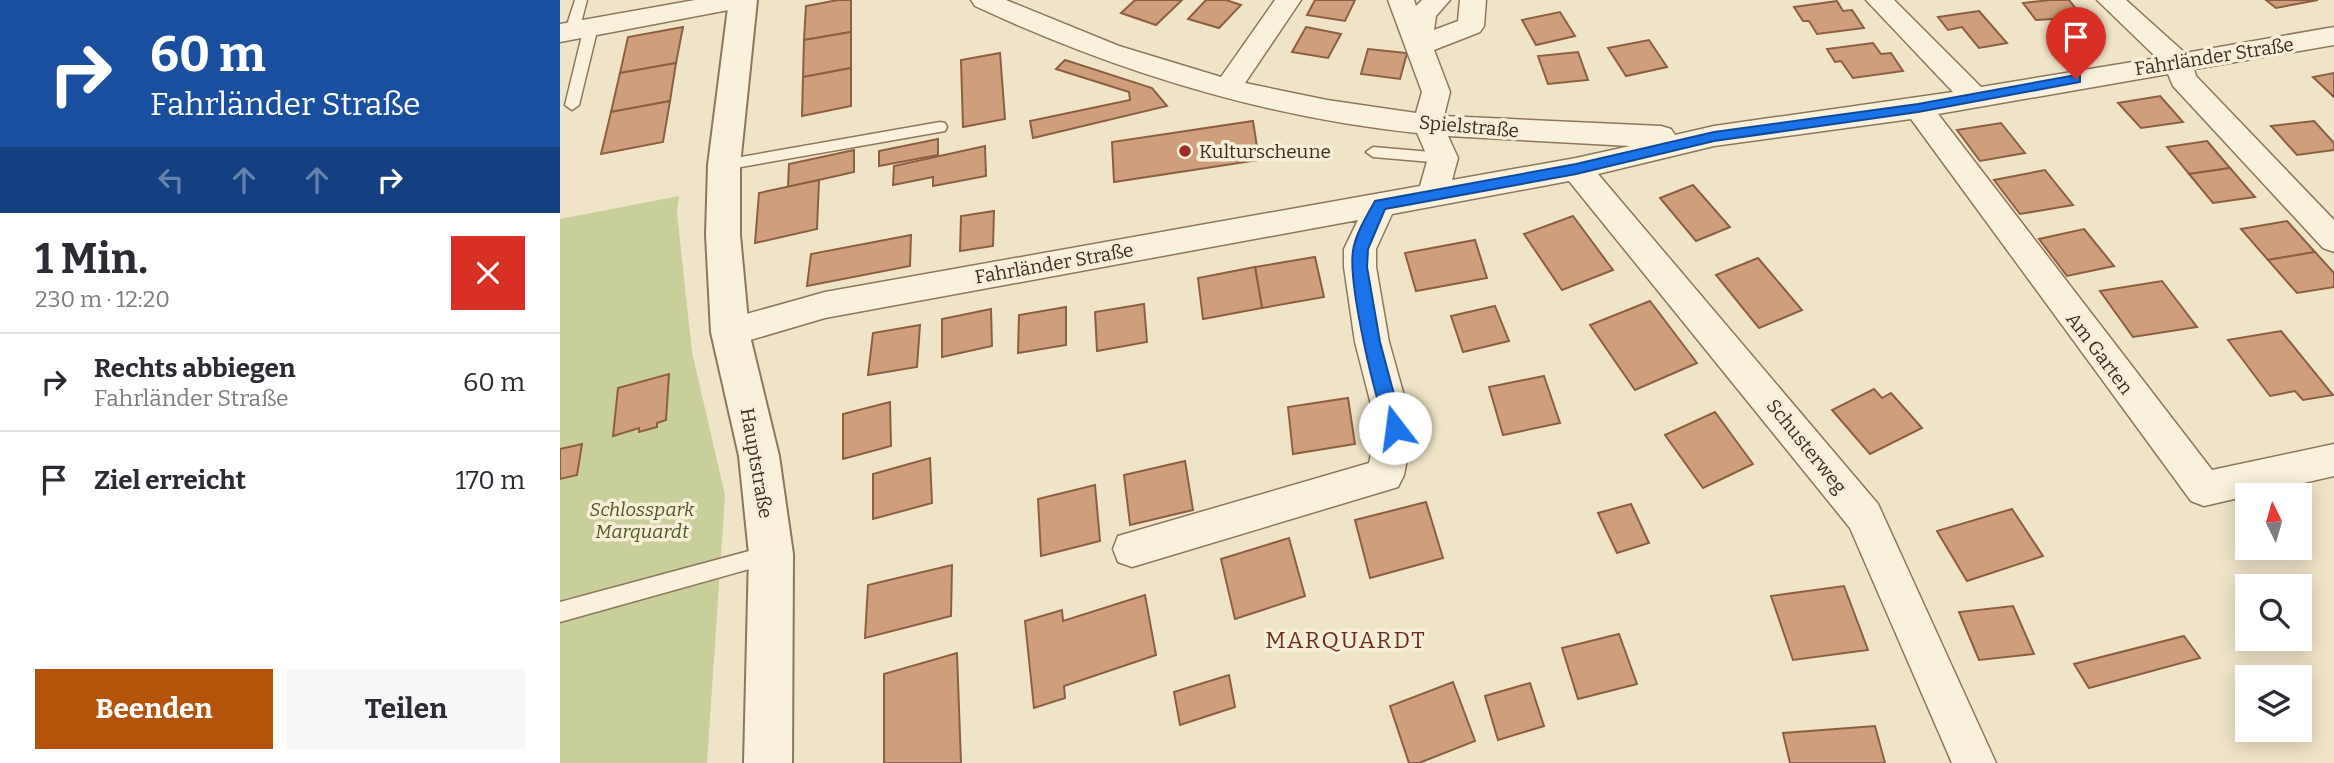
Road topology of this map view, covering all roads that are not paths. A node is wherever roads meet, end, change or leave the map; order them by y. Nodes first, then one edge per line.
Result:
1 (581, 0) edge
2 (741, 0) edge
3 (984, 0) edge
4 (1288, 0) edge
5 (1401, 0) edge
6 (1437, 0) edge
7 (1473, 0) edge
8 (1879, 0) edge
9 (2110, 0) edge
10 (575, 30) edge
11 (2334, 36) edge
12 (1419, 46) junction
13 (2178, 62) junction
14 (1227, 89) junction
15 (1973, 96) junction
16 (572, 105) dead end
17 (1918, 108) junction
18 (1428, 124) junction
19 (940, 127) dead end
20 (1714, 136) junction
21 (1373, 152) dead end
22 (1443, 158) junction
23 (724, 165) junction
24 (1576, 169) junction
25 (1433, 195) junction
26 (1380, 205) junction
27 (2334, 240) edge
28 (730, 332) junction
29 (2334, 460) edge
30 (1132, 550) dead end
31 (771, 554) junction
32 (560, 611) edge
33 (768, 763) edge
34 (1974, 763) edge

1 - 10 lane
2 - 10 street
2 - 23 street, Hauptstraße
3 - 14 street, Spielstraße
4 - 14 street
5 - 12 street
6 - 12 street
7 - 12 street
8 - 15 street
9 - 13 street
10 - 16 lane
11 - 13 street, Fahrländer Straße
12 - 18 street
13 - 15 street, Fahrländer Straße
13 - 27 street
14 - 18 street, Spielstraße
15 - 17 street, Fahrländer Straße
17 - 20 street, Fahrländer Straße
17 - 29 street, Am Garten
18 - 20 street, Spielstraße
18 - 22 street
19 - 23 lane
20 - 24 street, Fahrländer Straße
21 - 22 lane
22 - 25 street
23 - 28 street, Hauptstraße
24 - 25 street, Fahrländer Straße
24 - 34 street, Schusterweg
25 - 26 street, Fahrländer Straße
26 - 28 street, Fahrländer Straße
26 - 30 street
28 - 31 street, Hauptstraße
31 - 32 lane
31 - 33 street, Hauptstraße

